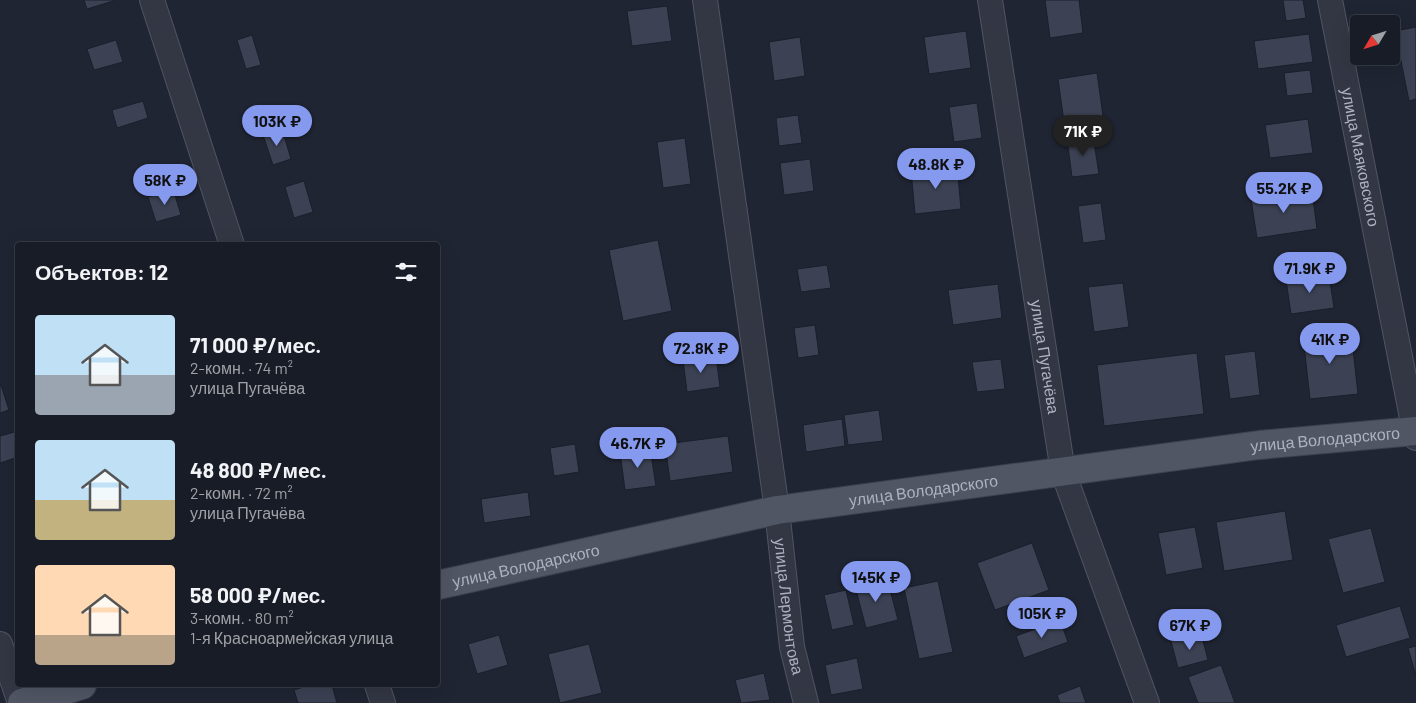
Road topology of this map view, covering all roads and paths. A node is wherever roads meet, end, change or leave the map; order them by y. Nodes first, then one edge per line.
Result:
1 (152, 0) edge
2 (705, 0) edge
3 (990, 0) edge
4 (1330, 0) edge
5 (231, 242) edge
6 (1415, 433) edge
7 (1063, 472) junction
8 (777, 510) junction
9 (440, 585) edge
10 (0, 644) edge
11 (15, 686) edge
12 (15, 687) edge
13 (75, 687) edge
14 (378, 687) edge
15 (21, 703) edge
16 (383, 703) edge
17 (806, 703) edge
18 (1146, 703) edge

1 - 5 street
2 - 8 street, улица Лермонтова
3 - 7 street, улица Пугачёва
4 - 6 street, улица Маяковского
6 - 7 main road, улица Володарского
7 - 8 main road, улица Володарского
7 - 18 street, улица Пугачёва
8 - 9 main road, улица Володарского
8 - 17 street, улица Лермонтова
10 - 11 street
12 - 15 street
13 - 15 main road
14 - 16 street

